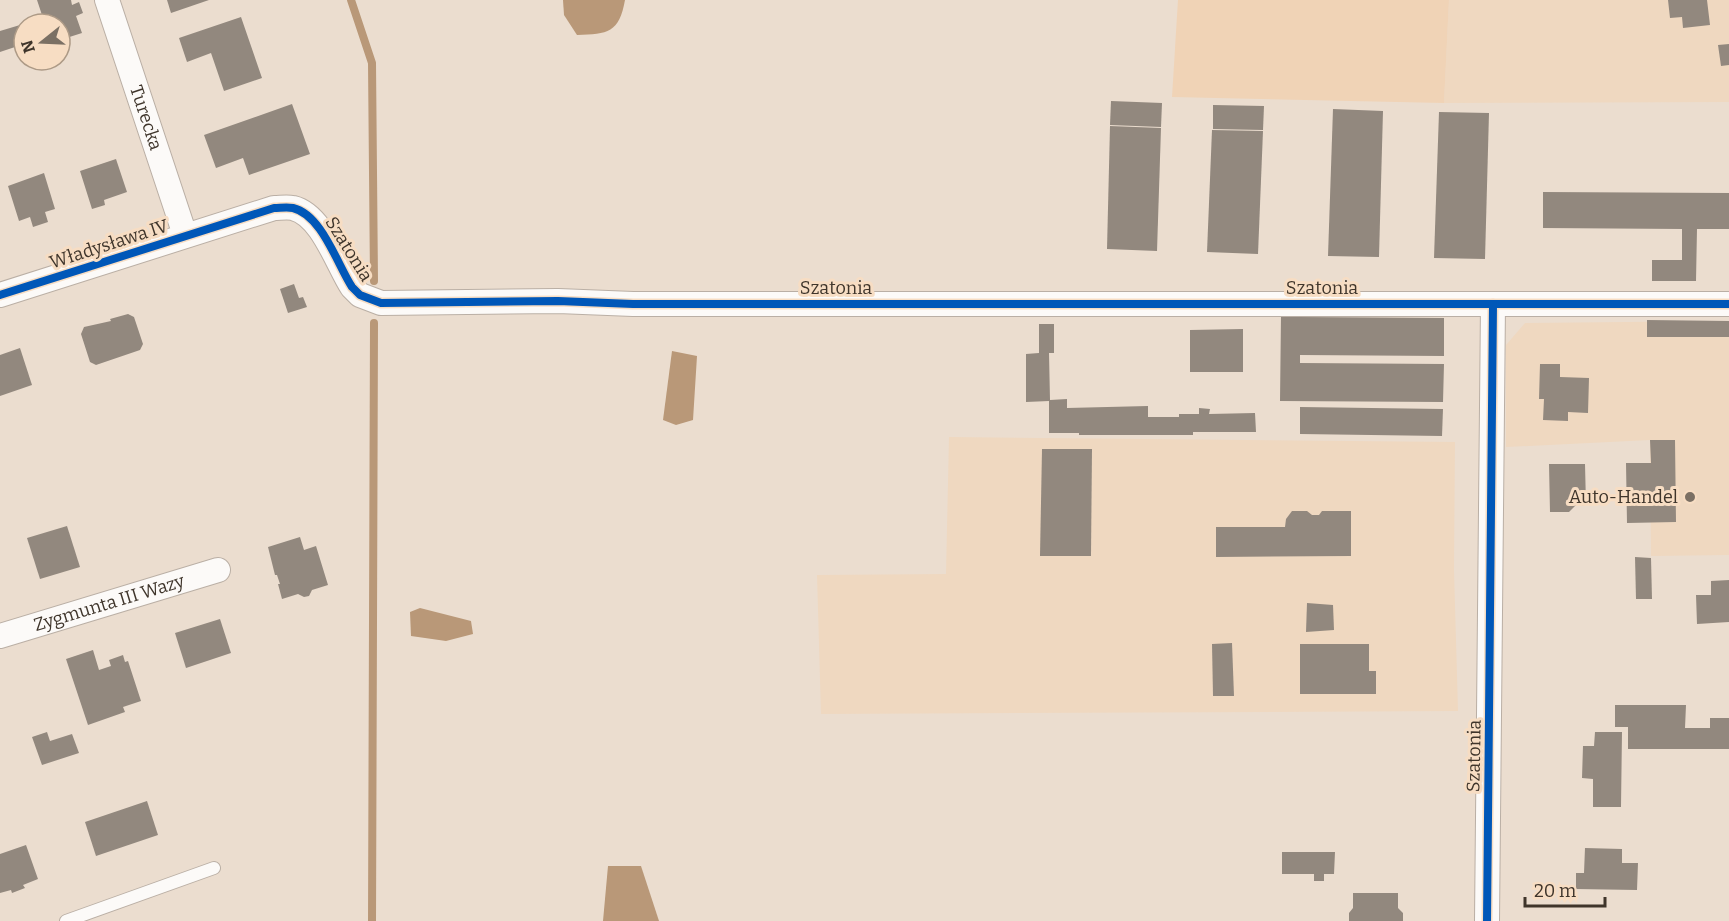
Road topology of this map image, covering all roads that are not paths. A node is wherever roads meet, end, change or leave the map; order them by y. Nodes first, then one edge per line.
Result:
1 (107, 0) edge
2 (228, 223) joint
3 (185, 235) junction
4 (0, 295) edge
5 (1493, 304) junction
6 (1729, 304) edge
7 (218, 570) dead end
8 (0, 636) edge
9 (214, 868) dead end
10 (66, 921) edge
11 (1487, 921) edge

1 - 3 street, Turecka
2 - 3 street, Władysława IV
2 - 5 street, Szatonia
3 - 4 street, Władysława IV
5 - 6 street, Szatonia
5 - 11 street, Szatonia
7 - 8 street, Zygmunta III Wazy
9 - 10 lane

